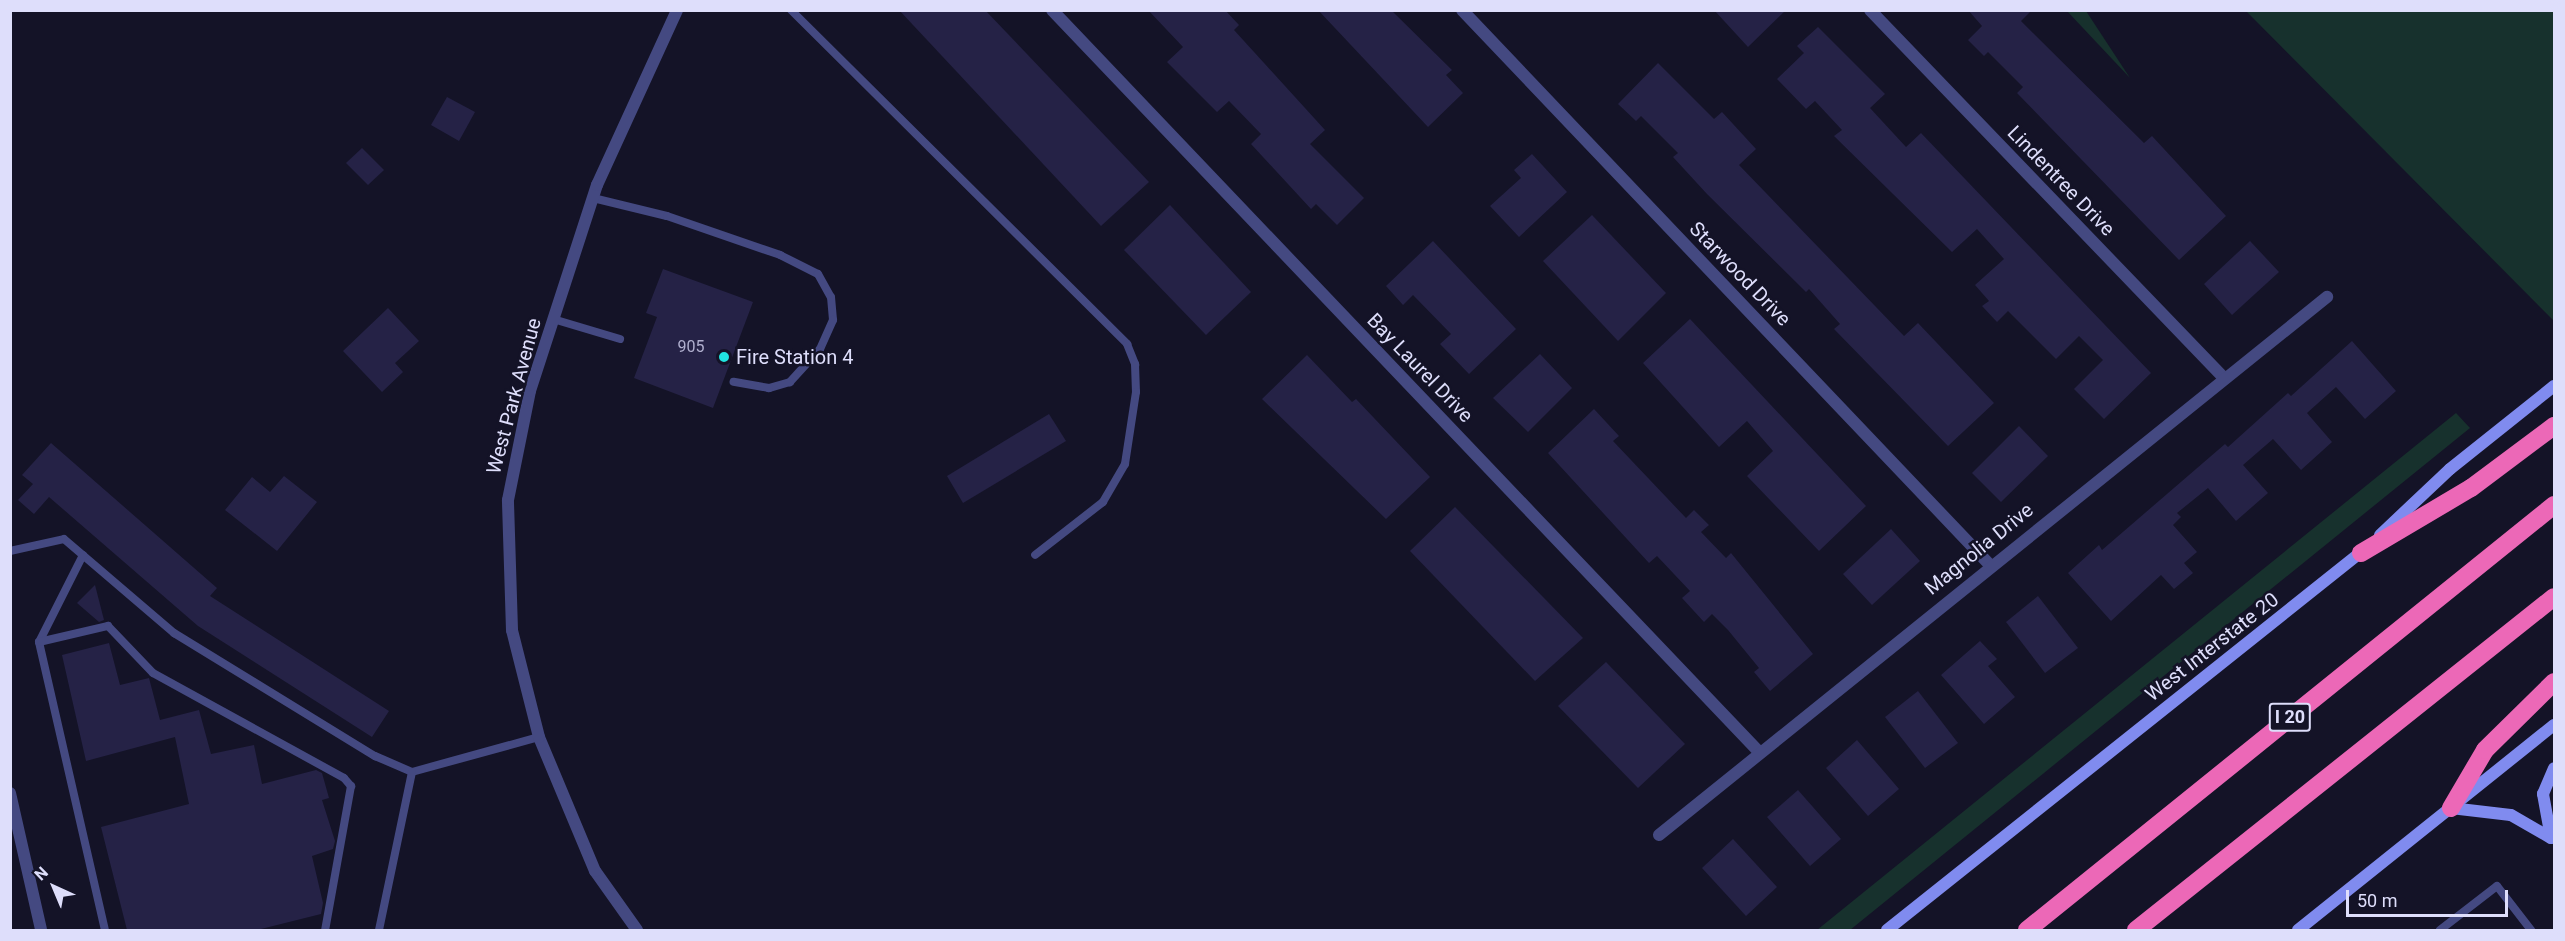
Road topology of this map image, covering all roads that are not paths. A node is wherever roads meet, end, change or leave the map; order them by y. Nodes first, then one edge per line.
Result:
1 (677, 10) edge
2 (791, 10) edge
3 (1052, 10) edge
4 (1462, 10) edge
5 (1870, 10) edge
6 (592, 198) junction
7 (2326, 297) dead end
8 (553, 319) junction
9 (620, 339) dead end
10 (2224, 378) junction
11 (734, 382) dead end
12 (2554, 386) edge
13 (2554, 426) edge
14 (2554, 505) edge
15 (10, 551) edge
16 (2361, 552) junction
17 (83, 555) junction
18 (1035, 555) dead end
19 (1990, 565) junction
20 (2554, 597) edge
21 (39, 642) junction
22 (2554, 682) edge
23 (2554, 725) edge
24 (539, 736) junction
25 (1760, 753) junction
26 (2554, 768) edge
27 (412, 772) junction
28 (10, 793) edge
29 (2451, 808) junction
30 (1659, 836) dead end
31 (2553, 841) edge
32 (41, 930) edge
33 (105, 930) edge
34 (326, 930) edge
35 (379, 930) edge
36 (637, 930) edge
37 (1887, 930) edge
38 (2026, 930) edge
39 (2136, 930) edge
40 (2298, 930) edge
41 (2440, 930) edge
42 (2532, 930) edge

1 - 6 street, West Park Avenue
2 - 18 lane
3 - 25 street, Bay Laurel Drive
4 - 19 street, Starwood Drive
5 - 10 street, Lindentree Drive
6 - 8 street, West Park Avenue
6 - 11 lane
7 - 10 street, Magnolia Drive
8 - 9 lane
8 - 24 street, West Park Avenue
10 - 19 street, Magnolia Drive
12 - 16 main road, West Interstate 20
13 - 16 highway
14 - 38 highway, I 20
15 - 17 lane
16 - 37 main road, West Interstate 20
17 - 21 lane
17 - 27 lane
19 - 25 street, Magnolia Drive
20 - 39 highway
21 - 33 lane
21 - 34 lane
22 - 29 highway
23 - 29 main road
24 - 27 lane
24 - 36 street, West Park Avenue
25 - 30 street, Magnolia Drive
26 - 31 main road
27 - 35 lane
28 - 32 street
29 - 31 main road
29 - 40 main road
41 - 42 lane

